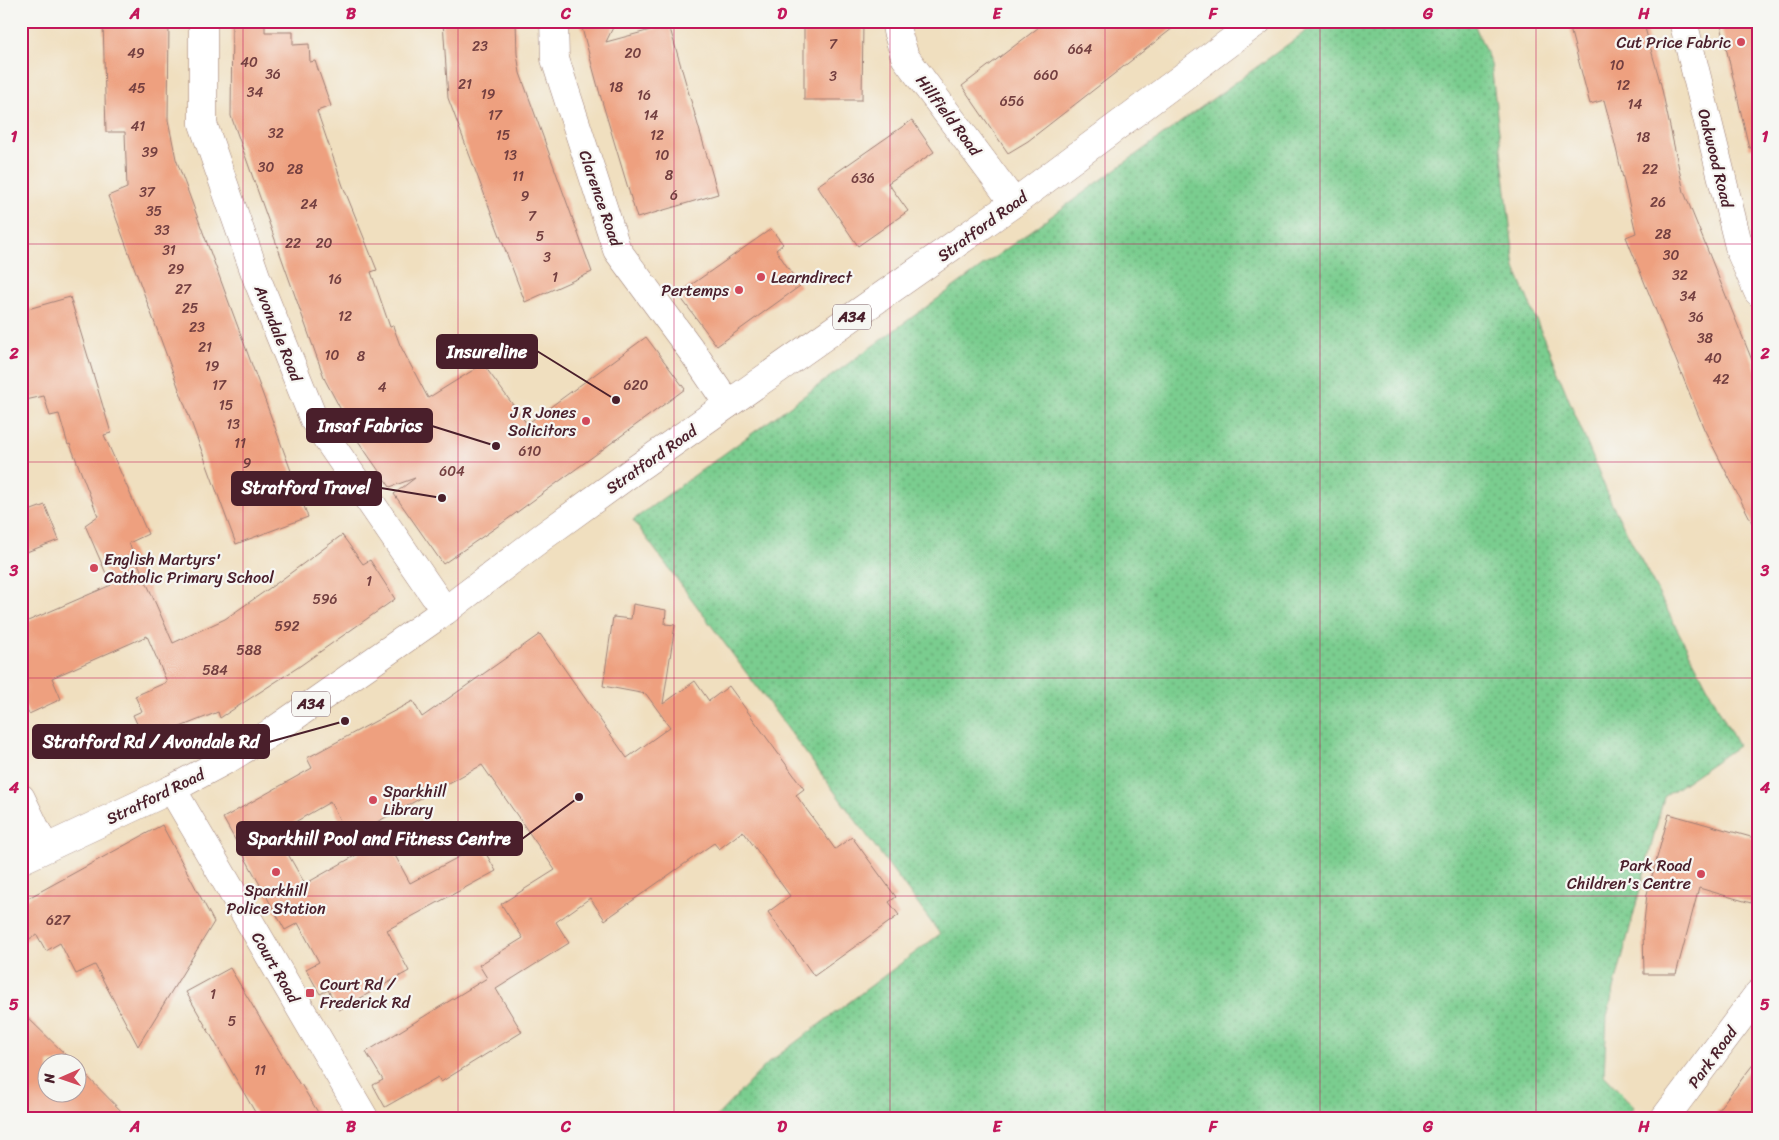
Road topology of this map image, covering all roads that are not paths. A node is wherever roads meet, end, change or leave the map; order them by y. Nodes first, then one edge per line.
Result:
1 (203, 21) edge
2 (554, 21) edge
3 (896, 21) edge
4 (1258, 21) edge
5 (1683, 21) edge
6 (1014, 203) junction
7 (1758, 292) edge
8 (728, 404) junction
9 (445, 611) junction
10 (172, 789) junction
11 (21, 798) edge
12 (33, 854) edge
13 (1758, 994) edge
14 (365, 1119) edge
15 (1664, 1119) edge

1 - 9 main road, Avondale Road
2 - 8 main road, Clarence Road
3 - 6 main road, Hillfield Road
4 - 6 main road, Stratford Road / A34
5 - 7 main road, Oakwood Road
6 - 8 main road, Stratford Road / A34
8 - 9 main road, Stratford Road / A34
9 - 10 main road, Stratford Road / A34
10 - 12 main road, Stratford Road / A34
10 - 14 main road, Court Road
11 - 12 main road
13 - 15 main road, Park Road

